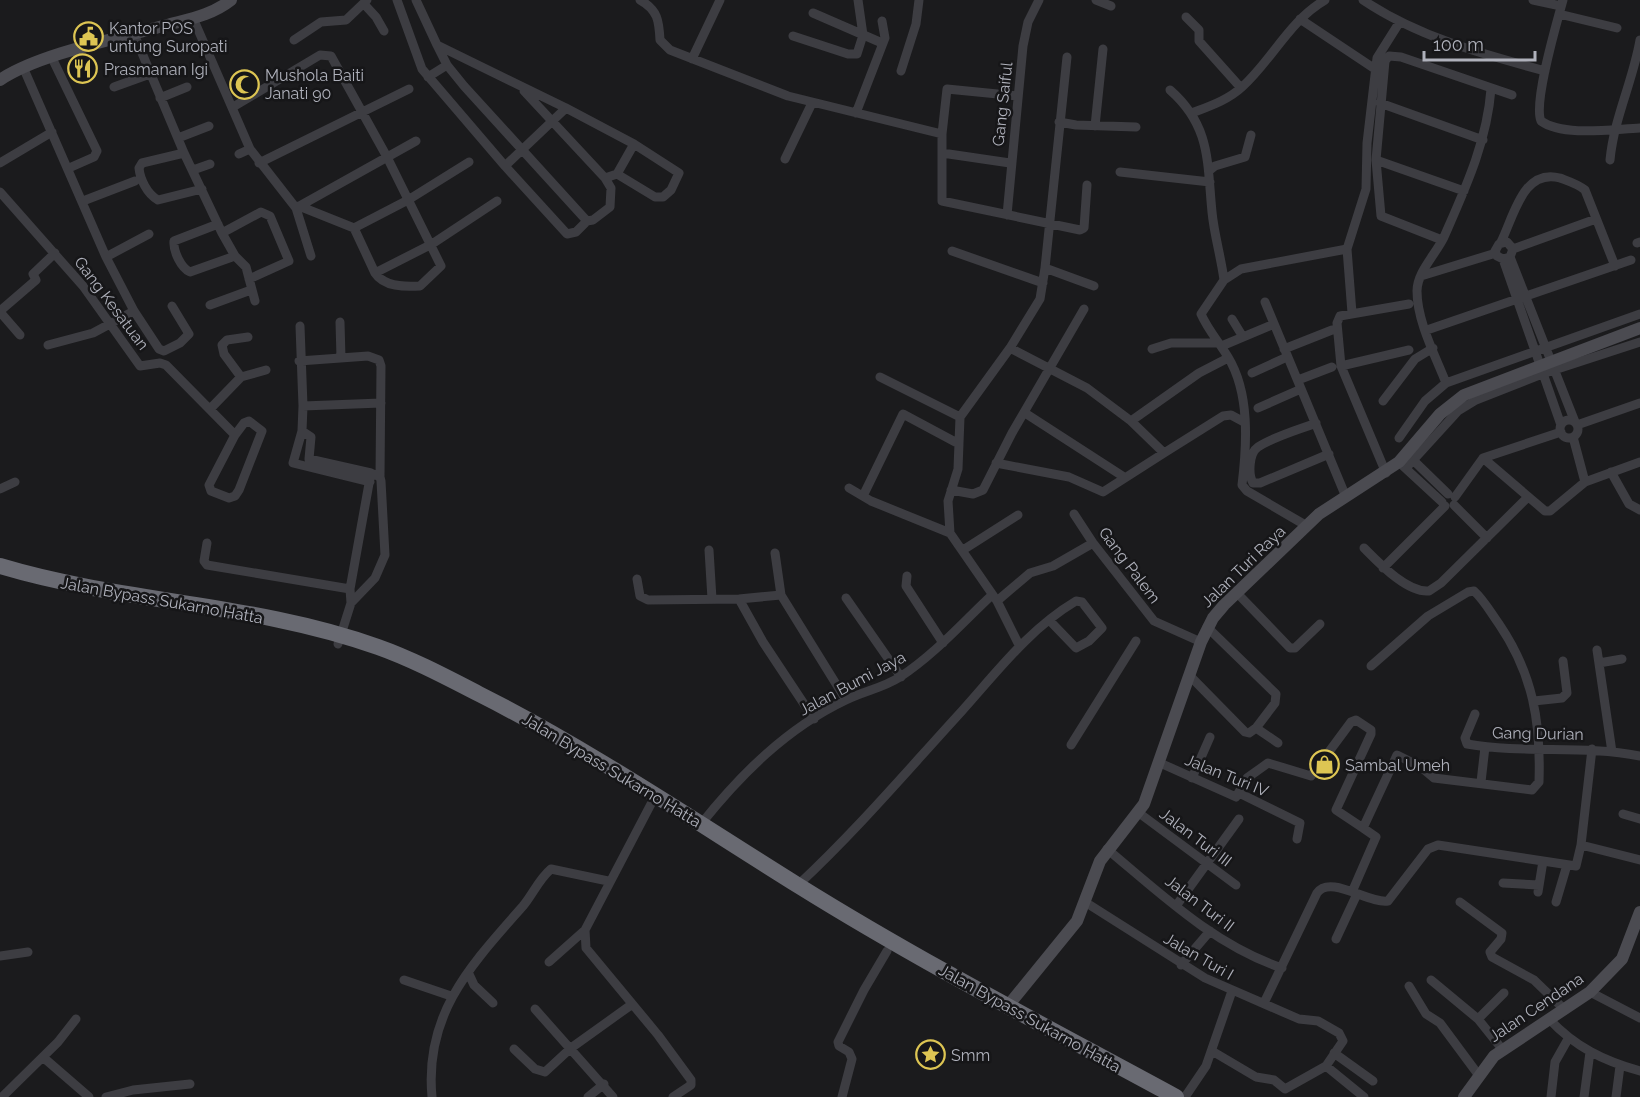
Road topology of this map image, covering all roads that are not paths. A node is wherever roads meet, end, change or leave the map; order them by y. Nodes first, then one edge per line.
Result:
1 (231, 0) edge
2 (398, 0) edge
3 (416, 0) edge
4 (640, 0) edge
5 (720, 0) edge
6 (858, 0) edge
7 (919, 0) edge
8 (1039, 0) edge
9 (1096, 0) edge
10 (1325, 0) edge
11 (1363, 0) edge
12 (1533, 0) edge
13 (365, 2) edge
14 (657, 4) edge
15 (1111, 6) dead end
16 (1561, 7) edge
17 (813, 14) dead end
18 (1186, 17) dead end
19 (193, 18) junction
20 (1300, 19) junction
21 (882, 21) dead end
22 (1399, 23) junction
23 (1617, 28) dead end
24 (384, 31) dead end
25 (134, 34) junction
26 (863, 35) junction
27 (793, 36) dead end
28 (294, 40) dead end
29 (1640, 40) edge
30 (882, 44) junction
31 (437, 45) junction
32 (1103, 50) dead end
33 (1067, 57) dead end
34 (52, 58) junction
35 (692, 59) junction
36 (447, 65) junction
37 (23, 67) junction
38 (1375, 69) junction
39 (901, 71) dead end
40 (1545, 71) junction
41 (1637, 71) edge
42 (150, 74) junction
43 (428, 77) junction
44 (0, 80) edge
45 (114, 87) dead end
46 (188, 87) dead end
47 (520, 87) junction
48 (1241, 88) junction
49 (1491, 89) junction
50 (409, 90) dead end
51 (1170, 90) dead end
52 (1512, 95) dead end
53 (1018, 96) junction
54 (160, 98) junction
55 (812, 103) junction
56 (1380, 104) junction
57 (233, 107) junction
58 (566, 108) junction
59 (856, 113) junction
60 (1192, 113) junction
61 (363, 114) junction
62 (553, 122) junction
63 (1059, 122) junction
64 (209, 126) dead end
65 (1095, 126) junction
66 (1136, 127) dead end
67 (1640, 128) edge
68 (1614, 129) junction
69 (52, 132) junction
70 (942, 134) junction
71 (1251, 135) dead end
72 (178, 138) junction
73 (1483, 140) junction
74 (416, 141) dead end
75 (634, 144) junction
76 (250, 149) junction
77 (523, 152) junction
78 (184, 153) junction
79 (942, 153) junction
80 (239, 154) dead end
81 (387, 157) junction
82 (785, 159) dead end
83 (1376, 160) junction
84 (1610, 160) dead end
85 (469, 162) dead end
86 (0, 163) edge
87 (259, 163) junction
88 (1010, 163) junction
89 (210, 164) dead end
90 (505, 166) junction
91 (69, 168) junction
92 (193, 170) junction
93 (1210, 170) junction
94 (1120, 172) dead end
95 (617, 174) junction
96 (605, 178) junction
97 (135, 181) dead end
98 (1210, 182) junction
99 (1087, 185) dead end
100 (202, 189) junction
101 (1464, 191) junction
102 (0, 192) edge
103 (408, 200) junction
104 (83, 201) junction
105 (497, 201) dead end
106 (297, 207) junction
107 (1007, 215) junction
108 (1596, 219) junction
109 (587, 221) junction
110 (1049, 225) junction
111 (220, 228) junction
112 (354, 228) junction
113 (149, 234) dead end
114 (1442, 240) junction
115 (432, 244) junction
116 (1347, 249) junction
117 (951, 251) dead end
118 (55, 253) junction
119 (1505, 255) junction
120 (106, 256) junction
121 (235, 256) junction
122 (311, 256) dead end
123 (1631, 260) dead end
124 (1615, 266) junction
125 (1045, 268) junction
126 (375, 273) junction
127 (1421, 276) junction
128 (249, 279) junction
129 (1224, 280) junction
130 (1043, 283) junction
131 (1094, 286) dead end
132 (251, 290) junction
133 (1521, 300) junction
134 (255, 301) dead end
135 (1265, 302) dead end
136 (1409, 304) dead end
137 (210, 305) dead end
138 (172, 306) dead end
139 (1084, 309) dead end
140 (134, 311) junction
141 (0, 312) edge
142 (1352, 313) junction
143 (1640, 314) edge
144 (1232, 320) dead end
145 (340, 322) dead end
146 (112, 324) junction
147 (1274, 324) junction
148 (300, 326) dead end
149 (1640, 328) edge
150 (1332, 330) dead end
151 (1427, 330) junction
152 (20, 335) dead end
153 (248, 337) dead end
154 (1243, 337) junction
155 (1640, 342) edge
156 (1221, 344) junction
157 (48, 345) dead end
158 (1544, 347) junction
159 (1010, 348) junction
160 (1433, 348) junction
161 (1152, 349) dead end
162 (1409, 350) dead end
163 (1533, 351) junction
164 (1286, 353) junction
165 (341, 358) junction
166 (1228, 358) junction
167 (299, 361) junction
168 (1336, 366) junction
169 (1546, 367) junction
170 (1050, 368) junction
171 (266, 370) dead end
172 (1252, 373) dead end
173 (241, 376) junction
174 (880, 377) dead end
175 (1446, 383) junction
176 (1299, 384) junction
177 (1383, 401) dead end
178 (381, 403) junction
179 (1640, 403) edge
180 (303, 406) junction
181 (1258, 408) dead end
182 (210, 409) junction
183 (1025, 413) junction
184 (960, 417) junction
185 (1131, 421) junction
186 (1244, 422) junction
187 (1316, 423) junction
188 (1576, 423) junction
189 (1561, 428) junction
190 (302, 431) junction
191 (235, 435) junction
192 (1573, 437) junction
193 (1399, 438) dead end
194 (959, 444) junction
195 (1164, 453) junction
196 (1329, 454) junction
197 (1483, 458) junction
198 (1406, 461) junction
199 (1640, 462) edge
200 (996, 463) junction
201 (1611, 472) junction
202 (1386, 473) junction
203 (1124, 477) junction
204 (374, 478) junction
205 (15, 482) dead end
206 (1585, 482) junction
207 (849, 488) dead end
208 (0, 489) edge
209 (951, 490) junction
210 (863, 496) junction
211 (1346, 497) junction
212 (1527, 498) junction
213 (1449, 501) junction
214 (1640, 510) edge
215 (1074, 514) dead end
216 (1018, 515) dead end
217 (1307, 526) junction
218 (950, 533) junction
219 (1487, 538) junction
220 (207, 543) dead end
221 (1093, 543) junction
222 (1364, 548) dead end
223 (710, 550) dead end
224 (963, 550) junction
225 (775, 553) dead end
226 (0, 566) edge
227 (1383, 568) junction
228 (0, 576) edge
229 (908, 576) dead end
230 (637, 579) dead end
231 (350, 590) junction
232 (1237, 593) junction
233 (781, 595) junction
234 (107, 596) junction
235 (846, 598) dead end
236 (994, 598) junction
237 (712, 599) junction
238 (739, 599) junction
239 (351, 603) junction
240 (1050, 621) junction
241 (1320, 624) dead end
242 (1207, 627) junction
243 (339, 640) junction
244 (1136, 641) dead end
245 (1201, 642) junction
246 (943, 643) junction
247 (1019, 645) junction
248 (1597, 650) dead end
249 (1622, 659) dead end
250 (1563, 661) dead end
251 (1599, 663) junction
252 (1371, 666) dead end
253 (901, 676) junction
254 (1190, 676) junction
255 (846, 699) junction
256 (1534, 701) junction
257 (1475, 714) dead end
258 (814, 719) junction
259 (1256, 728) junction
260 (1210, 737) dead end
261 (1278, 743) dead end
262 (1071, 745) dead end
263 (1485, 747) junction
264 (1592, 749) junction
265 (1540, 750) junction
266 (1612, 752) junction
267 (1640, 756) edge
268 (1160, 763) junction
269 (1192, 778) junction
270 (1481, 782) junction
271 (1239, 794) junction
272 (651, 804) junction
273 (1139, 813) junction
274 (1623, 814) dead end
275 (1239, 819) dead end
276 (1640, 819) edge
277 (701, 824) junction
278 (1363, 828) junction
279 (1297, 839) dead end
280 (1581, 845) junction
281 (1107, 849) junction
282 (1640, 860) edge
283 (1543, 861) junction
284 (1204, 863) junction
285 (1567, 865) junction
286 (608, 881) junction
287 (1503, 883) dead end
288 (798, 885) junction
289 (1236, 885) dead end
290 (1354, 893) junction
291 (1085, 902) junction
292 (1460, 902) dead end
293 (1556, 902) dead end
294 (1176, 906) junction
295 (1640, 912) edge
296 (1637, 929) edge
297 (585, 930) junction
298 (1210, 931) junction
299 (1336, 939) dead end
300 (887, 951) junction
301 (27, 952) dead end
302 (0, 956) edge
303 (549, 962) dead end
304 (1182, 965) junction
305 (1282, 968) junction
306 (468, 972) junction
307 (404, 980) dead end
308 (1431, 980) dead end
309 (1408, 986) dead end
310 (1232, 991) junction
311 (1590, 992) junction
312 (1504, 993) dead end
313 (451, 996) junction
314 (493, 1003) dead end
315 (1264, 1003) junction
316 (631, 1005) junction
317 (1007, 1007) junction
318 (535, 1009) dead end
319 (1565, 1010) junction
320 (1640, 1018) edge
321 (76, 1019) dead end
322 (1549, 1019) junction
323 (1478, 1020) junction
324 (1568, 1039) junction
325 (571, 1048) junction
326 (514, 1049) dead end
327 (1502, 1049) junction
328 (1212, 1051) junction
329 (1590, 1052) junction
330 (1334, 1053) junction
331 (44, 1058) junction
332 (1326, 1066) junction
333 (1620, 1066) junction
334 (1640, 1071) edge
335 (1480, 1077) junction
336 (1373, 1081) dead end
337 (190, 1084) dead end
338 (604, 1084) junction
339 (10, 1095) edge
340 (432, 1096) edge
341 (89, 1097) edge
342 (106, 1097) edge
343 (422, 1097) edge
344 (588, 1097) edge
345 (613, 1097) edge
346 (673, 1097) edge
347 (842, 1097) edge
348 (1157, 1097) edge
349 (1176, 1097) edge
350 (1185, 1097) edge
351 (1364, 1097) edge
352 (1464, 1097) edge
353 (1551, 1097) edge
354 (1584, 1097) edge
355 (1616, 1097) edge

1 - 19 street
2 - 43 street
3 - 31 street
4 - 14 street
5 - 35 street
6 - 26 street
7 - 39 street
8 - 53 street, Gang Saiful
9 - 15 street
10 - 20 street
11 - 22 street
12 - 16 street
13 - 24 street
13 - 28 street
14 - 35 street
16 - 23 street
16 - 40 street
17 - 26 street
18 - 48 street
19 - 25 street
19 - 57 street
20 - 38 street
20 - 48 street
21 - 30 street
22 - 38 street
22 - 40 street
25 - 34 street
25 - 42 street
26 - 27 street
26 - 30 street
29 - 41 street
30 - 59 street
31 - 36 street
31 - 47 street
32 - 65 street
33 - 63 street
34 - 37 street
34 - 91 street
35 - 55 street
36 - 43 street
36 - 77 street
37 - 44 street
37 - 69 street
38 - 116 street
40 - 68 street
41 - 68 street
42 - 45 street
42 - 54 street
43 - 90 street
46 - 54 street
47 - 58 street
47 - 62 street
48 - 60 street
49 - 52 street
49 - 56 street
49 - 73 street
50 - 61 street
51 - 60 street
53 - 70 street
53 - 88 street, Gang Saiful
54 - 72 street
55 - 59 street
55 - 82 street
56 - 73 street
56 - 83 street
57 - 61 street
57 - 76 street
58 - 62 street
58 - 75 street
59 - 70 street
60 - 93 street
61 - 81 street
61 - 87 street
62 - 77 street
62 - 96 street
63 - 65 street
63 - 110 street
64 - 72 street
65 - 66 street
67 - 68 street
68 - 84 street
69 - 86 street
69 - 91 street
70 - 79 street
71 - 93 street
72 - 78 street
73 - 101 street
74 - 81 street
75 - 95 street
75 - 95 street
76 - 80 street
76 - 87 street
77 - 90 street
77 - 109 street
78 - 92 street
78 - 100 street
79 - 88 street
79 - 107 street
81 - 103 street
81 - 106 street
83 - 101 street
83 - 114 street
85 - 103 street
87 - 106 street
88 - 107 street, Gang Saiful
89 - 92 street
90 - 109 street
91 - 104 street
92 - 100 street
93 - 98 street
94 - 98 street
95 - 96 street
96 - 109 street
97 - 104 street
98 - 129 street
99 - 110 street
100 - 111 street
101 - 114 street
102 - 118 street, Gang Kesatuan
103 - 112 street
103 - 115 street
104 - 120 street
105 - 115 street
106 - 112 street
106 - 122 street
107 - 110 street
108 - 119 street
108 - 119 street
108 - 124 street
110 - 125 street
111 - 121 street
111 - 121 street
111 - 128 street
112 - 126 street
113 - 120 street
114 - 127 street
115 - 126 street
115 - 126 street
116 - 129 street
116 - 142 street
117 - 130 street
118 - 141 street
118 - 146 street, Gang Kesatuan
119 - 127 street
119 - 133 street
120 - 140 street
121 - 128 street
123 - 124 street
124 - 133 street
125 - 130 street
125 - 131 street
127 - 151 street
128 - 132 street
129 - 156 street
130 - 159 street
132 - 134 street
132 - 137 street
133 - 151 street
133 - 158 street
133 - 163 street
135 - 147 street
136 - 142 street
138 - 140 street
139 - 170 street
140 - 146 street
141 - 152 street
142 - 168 street
143 - 158 street
144 - 154 street
145 - 165 street
146 - 157 street
146 - 182 street, Gang Kesatuan
147 - 154 street
147 - 164 street
148 - 167 street
149 - 169 street, Jalan Turi Raya
150 - 164 street
151 - 160 street
153 - 173 street
154 - 156 street
155 - 169 street
156 - 161 street
156 - 166 street
158 - 163 street
158 - 169 street
159 - 170 street
159 - 184 street
160 - 175 street
160 - 177 street
162 - 168 street
163 - 169 street
163 - 175 street
164 - 172 street
164 - 176 street
165 - 167 street
165 - 178 street
166 - 185 street
166 - 186 street
167 - 180 street
168 - 176 street
168 - 202 street
169 - 188 street
169 - 189 street
169 - 198 street, Jalan Turi Raya
170 - 183 street
170 - 185 street
171 - 173 street
173 - 182 street
174 - 184 street
175 - 193 street
176 - 181 street
176 - 187 street
178 - 180 street
178 - 204 street
179 - 188 street
180 - 190 street
182 - 191 street
183 - 200 street
183 - 203 street
184 - 194 street
185 - 195 street
186 - 195 street
186 - 217 street
187 - 196 street
187 - 196 street
188 - 189 street
188 - 192 street
189 - 192 street
189 - 197 street
190 - 204 street
190 - 204 street
191 - 191 street
192 - 206 street
194 - 209 street
194 - 210 street
195 - 203 street
196 - 211 street
197 - 212 street
197 - 213 street
198 - 202 street, Jalan Turi Raya
198 - 213 street
199 - 201 street
200 - 203 street
200 - 209 street
201 - 206 street
201 - 214 street
202 - 211 street, Jalan Turi Raya
204 - 231 street
204 - 239 street
205 - 208 street
206 - 212 street
207 - 210 street
209 - 218 street
210 - 218 street
211 - 217 street, Jalan Turi Raya
212 - 219 street
213 - 219 street
213 - 227 street
215 - 221 street, Gang Palem
216 - 224 street
217 - 232 street, Jalan Turi Raya
218 - 224 street
219 - 227 street
220 - 231 street
221 - 236 street, Jalan Bumi Jaya
221 - 245 street, Gang Palem
222 - 227 street
223 - 237 street
224 - 236 street
225 - 233 street
226 - 234 highway, Jalan Bypass Sukarno Hatta
228 - 234 highway, Jalan Bypass Sukarno Hatta
229 - 246 street
230 - 237 street
231 - 239 street
232 - 241 street
232 - 242 street, Jalan Turi Raya
233 - 238 street
233 - 255 street
234 - 243 highway, Jalan Bypass Sukarno Hatta
235 - 253 street
236 - 246 street, Jalan Bumi Jaya
236 - 247 street
237 - 238 street
238 - 258 street
239 - 243 street
240 - 240 street
240 - 247 street
242 - 245 street, Jalan Turi Raya
242 - 259 street
243 - 272 highway, Jalan Bypass Sukarno Hatta
243 - 277 highway, Jalan Bypass Sukarno Hatta
244 - 262 street
245 - 254 street, Jalan Turi Raya
246 - 253 street, Jalan Bumi Jaya
247 - 288 street
248 - 251 street
249 - 251 street
250 - 256 street
251 - 266 street
252 - 256 street
253 - 255 street, Jalan Bumi Jaya
254 - 259 street
254 - 268 street, Jalan Turi Raya
255 - 258 street, Jalan Bumi Jaya
256 - 265 street
257 - 263 street, Gang Durian
258 - 277 street, Jalan Bumi Jaya
259 - 261 street
260 - 269 street
263 - 265 street, Gang Durian
263 - 270 street
264 - 265 street, Gang Durian
264 - 266 street, Gang Durian
264 - 280 street
265 - 270 street
266 - 267 street, Gang Durian
268 - 269 street, Jalan Turi IV
268 - 273 street, Jalan Turi Raya
269 - 271 street, Jalan Turi IV
270 - 278 street
271 - 278 street
271 - 279 street, Jalan Turi IV
272 - 286 street
272 - 300 highway, Jalan Bypass Sukarno Hatta
273 - 281 street, Jalan Turi Raya
273 - 284 street, Jalan Turi III
274 - 276 street
275 - 284 street
277 - 288 highway, Jalan Bypass Sukarno Hatta
278 - 290 street
280 - 282 street
280 - 285 street
281 - 291 street, Jalan Turi Raya
281 - 294 street, Jalan Turi II
283 - 285 street
283 - 287 street
283 - 290 street
284 - 289 street, Jalan Turi III
284 - 294 street
285 - 293 street
286 - 297 street
286 - 306 street
288 - 317 highway, Jalan Bypass Sukarno Hatta
290 - 299 street
290 - 305 street
291 - 304 street, Jalan Turi I
291 - 317 street, Jalan Turi Raya
292 - 319 street
294 - 298 street, Jalan Turi II
295 - 296 street, Jalan Cendana
296 - 311 street, Jalan Cendana
297 - 303 street
297 - 316 street
298 - 304 street
298 - 305 street, Jalan Turi II
300 - 347 street
300 - 348 highway, Jalan Bypass Sukarno Hatta
301 - 302 street
304 - 310 street, Jalan Turi I
305 - 315 street
306 - 313 street
306 - 314 street
307 - 313 street
308 - 323 street
309 - 335 street
310 - 315 street
310 - 328 street, Jalan Turi I
311 - 319 street, Jalan Cendana
311 - 320 street
312 - 323 street
313 - 340 street
315 - 330 street
316 - 325 street
316 - 346 street
317 - 349 highway, Jalan Bypass Sukarno Hatta
318 - 325 street
319 - 322 street, Jalan Cendana
321 - 331 street
322 - 324 street
322 - 327 street, Jalan Cendana
323 - 327 street
324 - 329 street
324 - 353 street
325 - 326 street
325 - 338 street
327 - 335 street, Jalan Cendana
328 - 332 street
328 - 350 street, Jalan Turi I
329 - 333 street
329 - 354 street
330 - 332 street
330 - 336 street
331 - 339 street
331 - 341 street
332 - 351 street
333 - 334 street
333 - 355 street
335 - 352 street, Jalan Cendana
337 - 342 street
338 - 344 street
338 - 345 street
340 - 343 street

